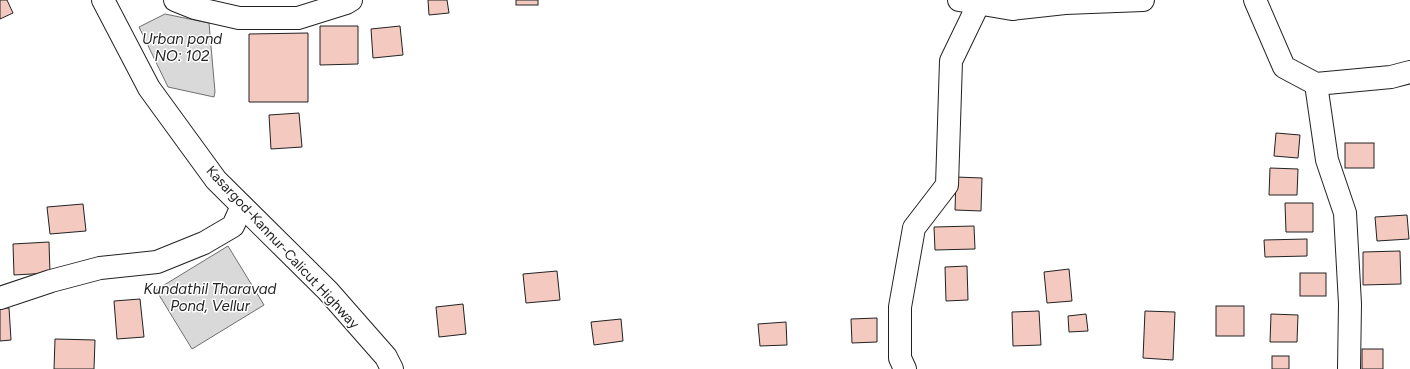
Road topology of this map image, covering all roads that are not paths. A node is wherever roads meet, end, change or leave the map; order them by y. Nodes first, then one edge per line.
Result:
1 (103, 0) edge
2 (176, 0) edge
3 (351, 0) edge
4 (1143, 0) edge
5 (1255, 0) edge
6 (969, 2) edge
7 (295, 9) edge
8 (1410, 72) edge
9 (1316, 84) junction
10 (242, 206) junction
11 (0, 298) edge
12 (392, 369) edge
13 (905, 369) edge
14 (1349, 369) edge

1 - 10 main road, Kasargod-Kannur-Calicut Highway
2 - 7 main road
3 - 7 main road
4 - 6 main road
5 - 9 main road
6 - 13 main road
8 - 9 main road
9 - 14 main road
10 - 11 main road
10 - 12 main road, Kasargod-Kannur-Calicut Highway

